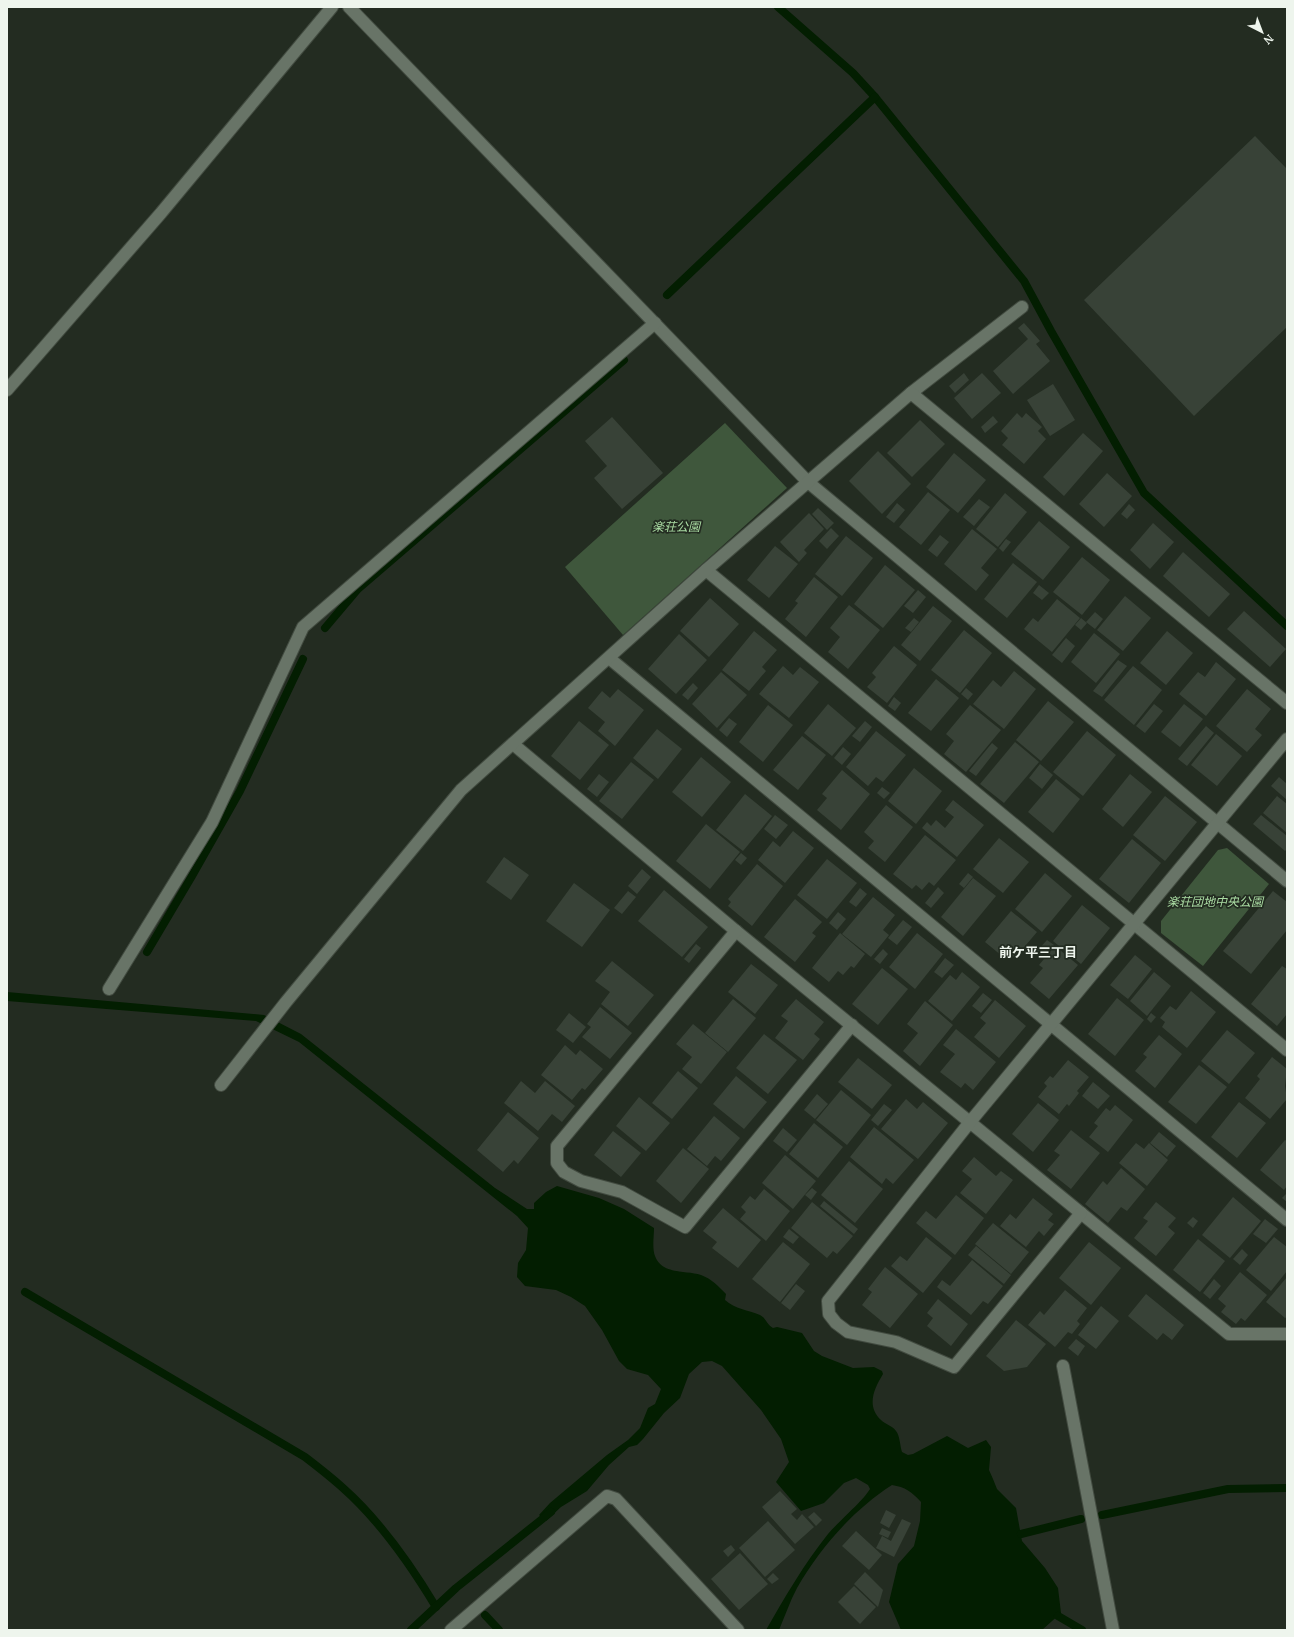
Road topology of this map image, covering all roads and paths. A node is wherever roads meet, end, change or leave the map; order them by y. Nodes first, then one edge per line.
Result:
1 (332, 7) edge
2 (349, 7) edge
3 (1022, 307) dead end
4 (655, 323) junction
5 (7, 390) edge
6 (911, 393) junction
7 (808, 482) junction
8 (706, 570) junction
9 (609, 658) junction
10 (1287, 703) edge
11 (1287, 739) edge
12 (513, 744) junction
13 (1217, 823) junction
14 (1287, 881) edge
15 (1134, 924) junction
16 (736, 931) junction
17 (109, 989) dead end
18 (1052, 1024) junction
19 (852, 1025) junction
20 (1287, 1050) edge
21 (221, 1085) dead end
22 (970, 1122) junction
23 (1081, 1213) junction
24 (1287, 1220) edge
25 (1287, 1334) edge
26 (1063, 1366) dead end
27 (451, 1630) edge
28 (738, 1630) edge
29 (1113, 1630) edge

1 - 5 street
2 - 4 street
3 - 6 street
4 - 7 street
4 - 17 street
6 - 7 street
6 - 10 street
7 - 8 street
7 - 13 street
8 - 9 street
8 - 15 street
9 - 12 street
9 - 18 street
11 - 13 street
12 - 16 street
12 - 21 street
13 - 14 street
13 - 15 street
15 - 18 street
15 - 20 street
16 - 19 street
16 - 19 street
18 - 22 street
18 - 24 street
19 - 22 street
22 - 23 street
22 - 23 street
23 - 25 street
26 - 29 street
27 - 28 street

